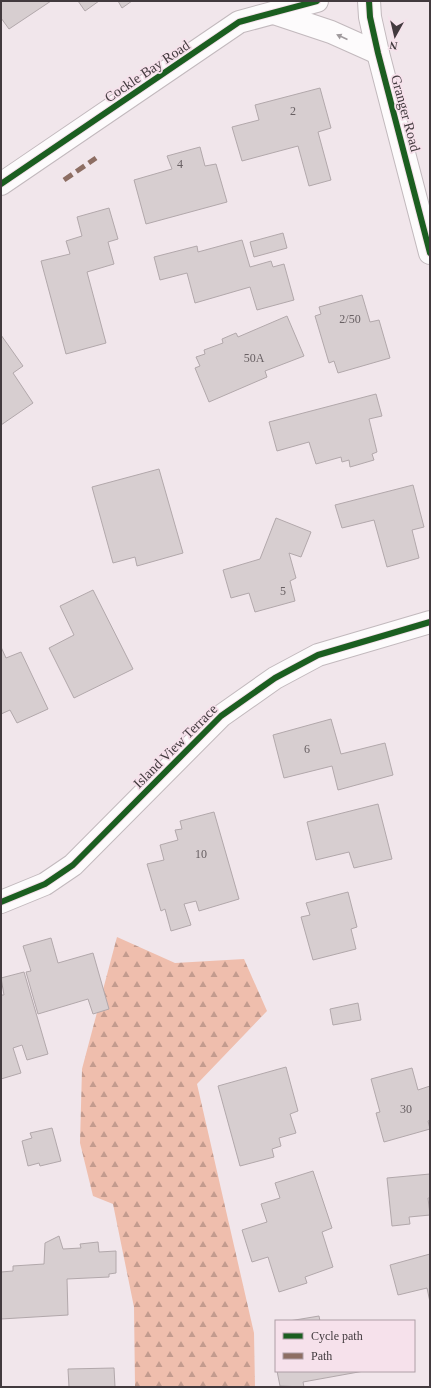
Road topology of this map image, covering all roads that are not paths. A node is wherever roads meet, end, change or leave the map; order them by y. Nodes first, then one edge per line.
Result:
1 (317, 1) edge
2 (369, 1) edge
3 (265, 7) edge
4 (378, 53) junction
5 (1, 184) edge
6 (430, 253) edge
7 (430, 622) edge
8 (1, 902) edge

1 - 3 street, Cockle Bay Road
2 - 4 street, Granger Road
4 -> 3 street
3 - 5 street, Cockle Bay Road
4 - 6 street, Granger Road
7 - 8 street, Island View Terrace

